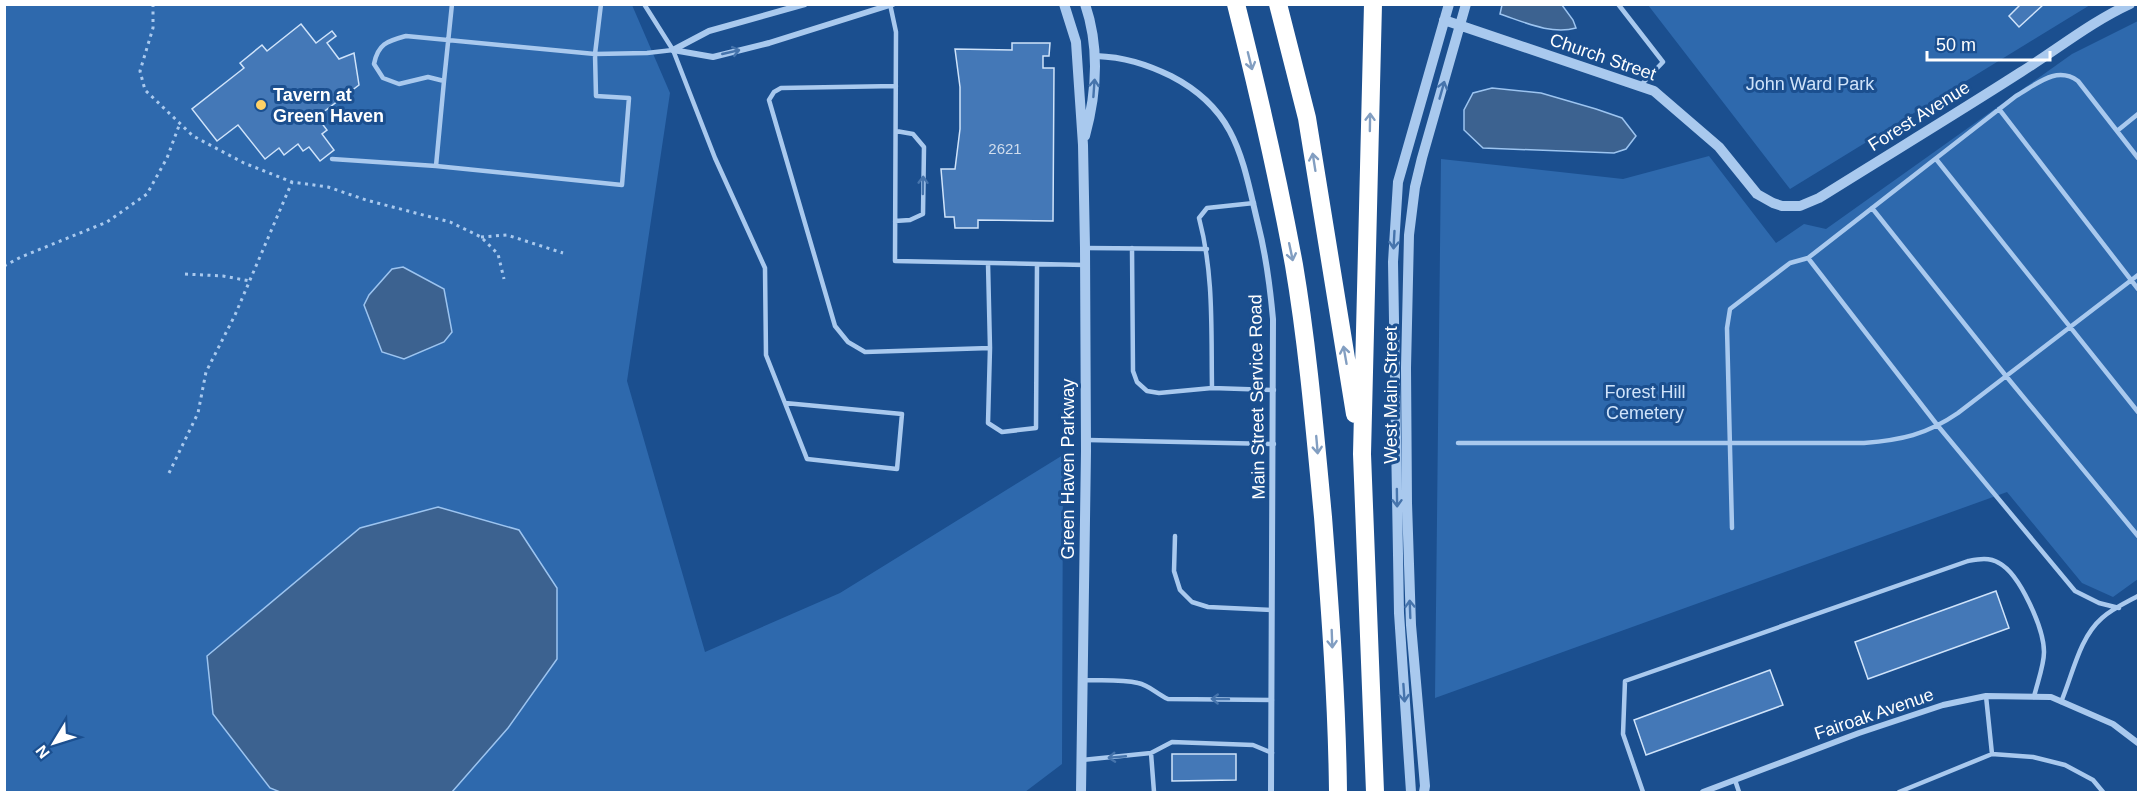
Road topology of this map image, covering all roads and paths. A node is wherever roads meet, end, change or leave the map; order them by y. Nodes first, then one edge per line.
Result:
1 (153, 4) edge
2 (452, 4) edge
3 (601, 4) edge
4 (644, 4) edge
5 (805, 4) edge
6 (1064, 4) edge
7 (1085, 4) edge
8 (1236, 4) edge
9 (1278, 4) edge
10 (1373, 4) edge
11 (1449, 4) edge
12 (1466, 4) edge
13 (1618, 4) edge
14 (2130, 4) edge
15 (891, 5) edge
16 (1444, 20) junction
17 (1461, 26) junction
18 (448, 40) junction
19 (674, 50) junction
20 (596, 54) junction
21 (1096, 56) junction
22 (444, 81) junction
23 (896, 86) junction
24 (1640, 86) junction
25 (1999, 109) junction
26 (2139, 114) edge
27 (180, 123) junction
28 (896, 131) junction
29 (2117, 131) junction
30 (1083, 145) junction
31 (2139, 158) edge
32 (332, 159) dead end
33 (1936, 159) junction
34 (436, 166) junction
35 (292, 183) junction
36 (1254, 202) junction
37 (1782, 206) joint
38 (1872, 208) junction
39 (895, 221) junction
40 (481, 237) junction
41 (1085, 248) junction
42 (1132, 248) junction
43 (1207, 249) junction
44 (563, 253) dead end
45 (1808, 258) junction
46 (988, 263) junction
47 (1037, 264) junction
48 (1085, 265) junction
49 (4, 266) edge
50 (185, 274) dead end
51 (2139, 275) edge
52 (504, 279) dead end
53 (2131, 280) junction
54 (250, 281) junction
55 (2139, 290) edge
56 (2071, 326) junction
57 (990, 348) junction
58 (2006, 376) junction
59 (1212, 388) junction
60 (1274, 390) junction
61 (785, 403) junction
62 (2139, 412) edge
63 (1938, 426) junction
64 (1085, 440) junction
65 (1458, 443) dead end
66 (1731, 443) junction
67 (1274, 444) junction
68 (1362, 454) junction
69 (169, 473) dead end
70 (1732, 528) dead end
71 (1175, 536) dead end
72 (2139, 536) edge
73 (2139, 597) edge
74 (2119, 608) junction
75 (1272, 610) junction
76 (1083, 680) junction
77 (1986, 696) junction
78 (2034, 697) junction
79 (1272, 700) junction
80 (2061, 702) junction
81 (2139, 743) edge
82 (1152, 753) junction
83 (1272, 753) junction
84 (1992, 754) junction
85 (1082, 760) junction
86 (1735, 780) junction
87 (1081, 792) edge
88 (1154, 792) edge
89 (1271, 792) edge
90 (1338, 792) edge
91 (1375, 792) edge
92 (1411, 792) edge
93 (1424, 792) edge
94 (1643, 792) edge
95 (1702, 792) edge
96 (1739, 792) edge
97 (1899, 792) edge
98 (2103, 792) edge

1 - 27 path
2 - 18 lane
3 - 20 lane
4 - 19 lane
5 - 19 street
6 - 30 street
7 - 21 street
8 -> 90 highway
68 -> 9 highway
68 -> 10 highway
11 - 16 street, West Main Street
12 - 17 street, West Main Street
13 - 24 lane
14 - 37 street, Forest Avenue
19 -> 15 street
15 - 23 lane
16 - 17 street, Church Street
16 -> 92 street, West Main Street
17 - 24 street, Church Street
93 -> 17 street, West Main Street
18 - 20 lane
18 - 22 lane
18 - 22 lane
19 - 20 lane
19 - 61 lane
20 - 34 lane
30 -> 21 street
21 - 36 street, Main Street Service Road
22 - 34 lane
23 - 28 lane
23 - 57 lane
24 - 37 street, Church Street
25 - 29 lane
25 - 33 lane
25 - 53 lane
26 - 29 lane
27 - 35 path
27 - 49 path
28 - 39 lane
39 -> 28 lane
29 - 31 lane
30 - 41 street, Green Haven Parkway
32 - 34 lane
33 - 38 lane
33 - 56 lane
35 - 40 path
35 - 54 path
36 - 43 lane
36 - 60 street, Main Street Service Road
38 - 45 lane
38 - 58 lane
39 - 46 lane
40 - 44 path
40 - 52 path
41 - 42 lane
41 - 48 street, Green Haven Parkway
42 - 43 lane
42 - 59 lane
43 - 59 lane
45 - 63 lane
45 - 66 lane
46 - 47 lane
46 - 57 lane
47 - 48 lane
47 - 57 lane
48 - 64 street, Green Haven Parkway
50 - 54 path
51 - 53 lane
53 - 55 lane
53 - 56 lane
54 - 69 path
56 - 58 lane
56 - 62 lane
58 - 63 lane
58 - 72 lane
59 - 60 lane
60 - 67 street, Main Street Service Road
61 - 61 lane
63 - 66 lane
63 - 74 lane
64 - 67 lane
64 - 76 street, Green Haven Parkway
65 - 66 lane
66 - 70 lane
67 - 75 street, Main Street Service Road
68 - 91 highway
71 - 75 lane
73 - 74 lane
74 - 80 lane
75 - 79 street, Main Street Service Road
79 -> 76 lane
76 - 85 street, Green Haven Parkway
77 - 78 street, Fairoak Avenue
77 - 84 lane
77 - 86 street, Fairoak Avenue
78 - 80 street, Fairoak Avenue
78 - 94 lane
79 - 83 street, Main Street Service Road
80 - 81 street
82 - 83 lane
82 -> 85 lane
82 - 88 lane
83 - 89 street, Main Street Service Road
84 - 97 lane
84 - 98 lane
85 - 87 street, Green Haven Parkway
86 - 95 street, Fairoak Avenue
86 - 96 lane

